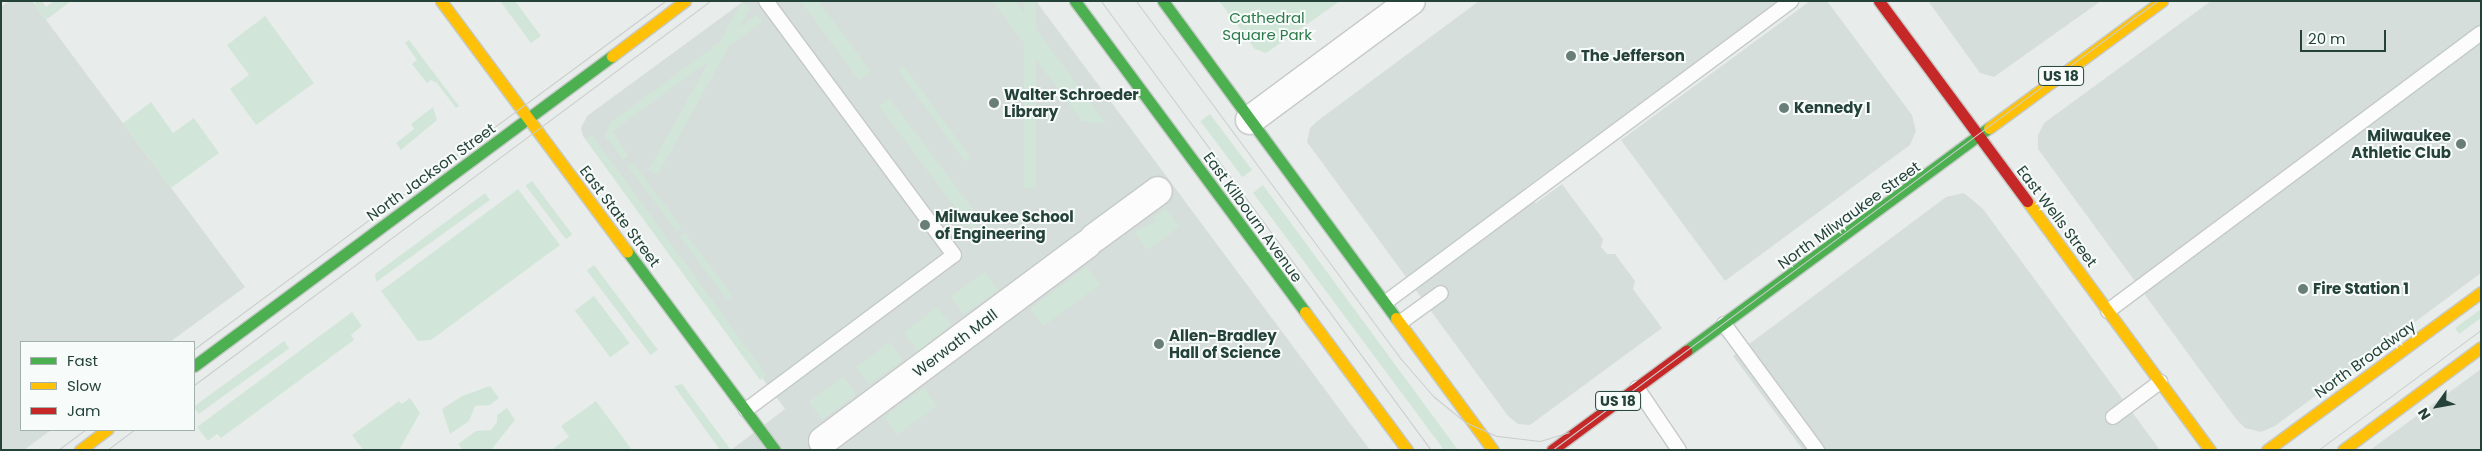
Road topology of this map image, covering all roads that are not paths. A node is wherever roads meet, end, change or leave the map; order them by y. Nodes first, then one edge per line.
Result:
1 (441, 1) edge
2 (685, 1) edge
3 (766, 1) edge
4 (1075, 1) edge
5 (1163, 1) edge
6 (1411, 1) edge
7 (1792, 1) edge
8 (1879, 1) edge
9 (2162, 1) edge
10 (2481, 33) edge
11 (529, 118) junction
12 (1250, 120) junction
13 (1979, 137) junction
14 (1158, 191) dead end
15 (2481, 292) edge
16 (1441, 293) dead end
17 (1386, 302) junction
18 (2108, 311) junction
19 (1401, 322) junction
20 (1724, 324) junction
21 (2481, 347) edge
22 (195, 365) edge
23 (2160, 382) junction
24 (1637, 388) junction
25 (746, 410) junction
26 (2113, 417) dead end
27 (106, 431) edge
28 (823, 441) dead end
29 (80, 450) edge
30 (775, 450) edge
31 (1407, 450) edge
32 (1493, 450) edge
33 (1552, 450) edge
34 (1679, 450) edge
35 (1818, 450) edge
36 (2210, 450) edge
37 (2267, 450) edge
38 (2343, 450) edge

1 - 11 main road, East State Street
2 - 11 main road, North Jackson Street
3 - 25 lane
4 - 31 main road, East Kilbourn Avenue
5 - 12 main road
6 - 12 street
7 - 17 lane
8 - 13 main road, East Wells Street
9 - 13 main road, North Milwaukee Street / US 18
10 - 18 lane
11 - 22 main road, North Jackson Street
11 - 25 main road, East State Street
12 - 17 main road
13 - 18 main road, East Wells Street
13 - 20 main road, North Milwaukee Street / US 18
14 - 28 street, Werwath Mall
15 - 37 main road, North Broadway
16 - 19 lane
17 - 19 main road
18 - 23 main road, East Wells Street
19 - 32 main road
20 - 24 main road, North Milwaukee Street / US 18
20 - 35 lane
21 - 38 main road
23 - 26 lane
23 - 36 main road, East Wells Street
24 - 33 main road, North Milwaukee Street / US 18
24 - 34 lane
25 - 30 main road, East State Street
27 - 29 main road

